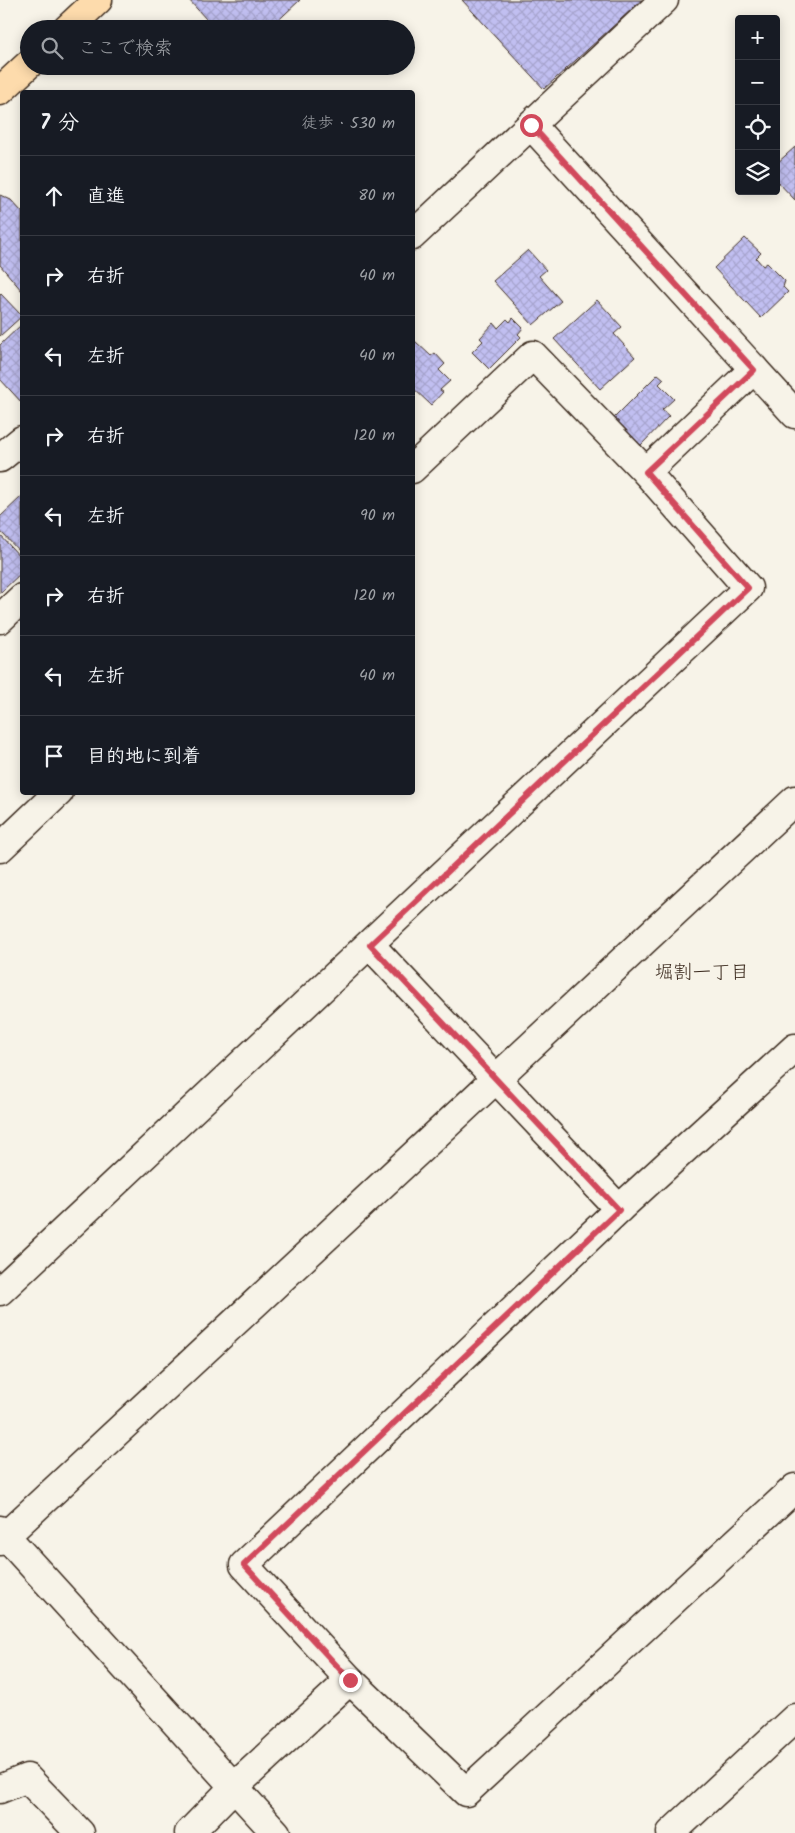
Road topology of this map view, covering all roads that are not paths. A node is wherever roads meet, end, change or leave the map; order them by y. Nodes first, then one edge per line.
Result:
1 (98, 0) edge
2 (664, 0) edge
3 (77, 20) edge
4 (20, 72) edge
5 (0, 91) edge
6 (531, 125) junction
7 (415, 233) edge
8 (754, 370) junction
9 (795, 414) edge
10 (20, 442) edge
11 (0, 458) edge
12 (415, 466) edge
13 (646, 472) junction
14 (20, 600) edge
15 (0, 619) edge
16 (56, 795) edge
17 (795, 800) edge
18 (0, 848) edge
19 (370, 945) junction
20 (795, 1048) edge
21 (494, 1078) junction
22 (619, 1210) junction
23 (0, 1291) edge
24 (795, 1488) edge
25 (2, 1536) edge
26 (350, 1680) junction
27 (795, 1718) edge
28 (233, 1788) junction
29 (0, 1789) edge
30 (80, 1833) edge
31 (189, 1833) edge
32 (276, 1833) edge
33 (672, 1833) edge

1 - 3 highway
2 - 6 street
4 - 5 highway
6 - 7 street
6 - 8 street
8 - 9 street
8 - 13 street
10 - 11 street
12 - 13 street
13 - 19 street
14 - 15 street
16 - 18 street
17 - 21 street
19 - 21 street
19 - 23 street
20 - 22 street
21 - 22 street
21 - 25 street
22 - 26 street
24 - 26 street
25 - 28 street
26 - 28 street
27 - 33 street
28 - 31 street
28 - 32 street
29 - 30 street

